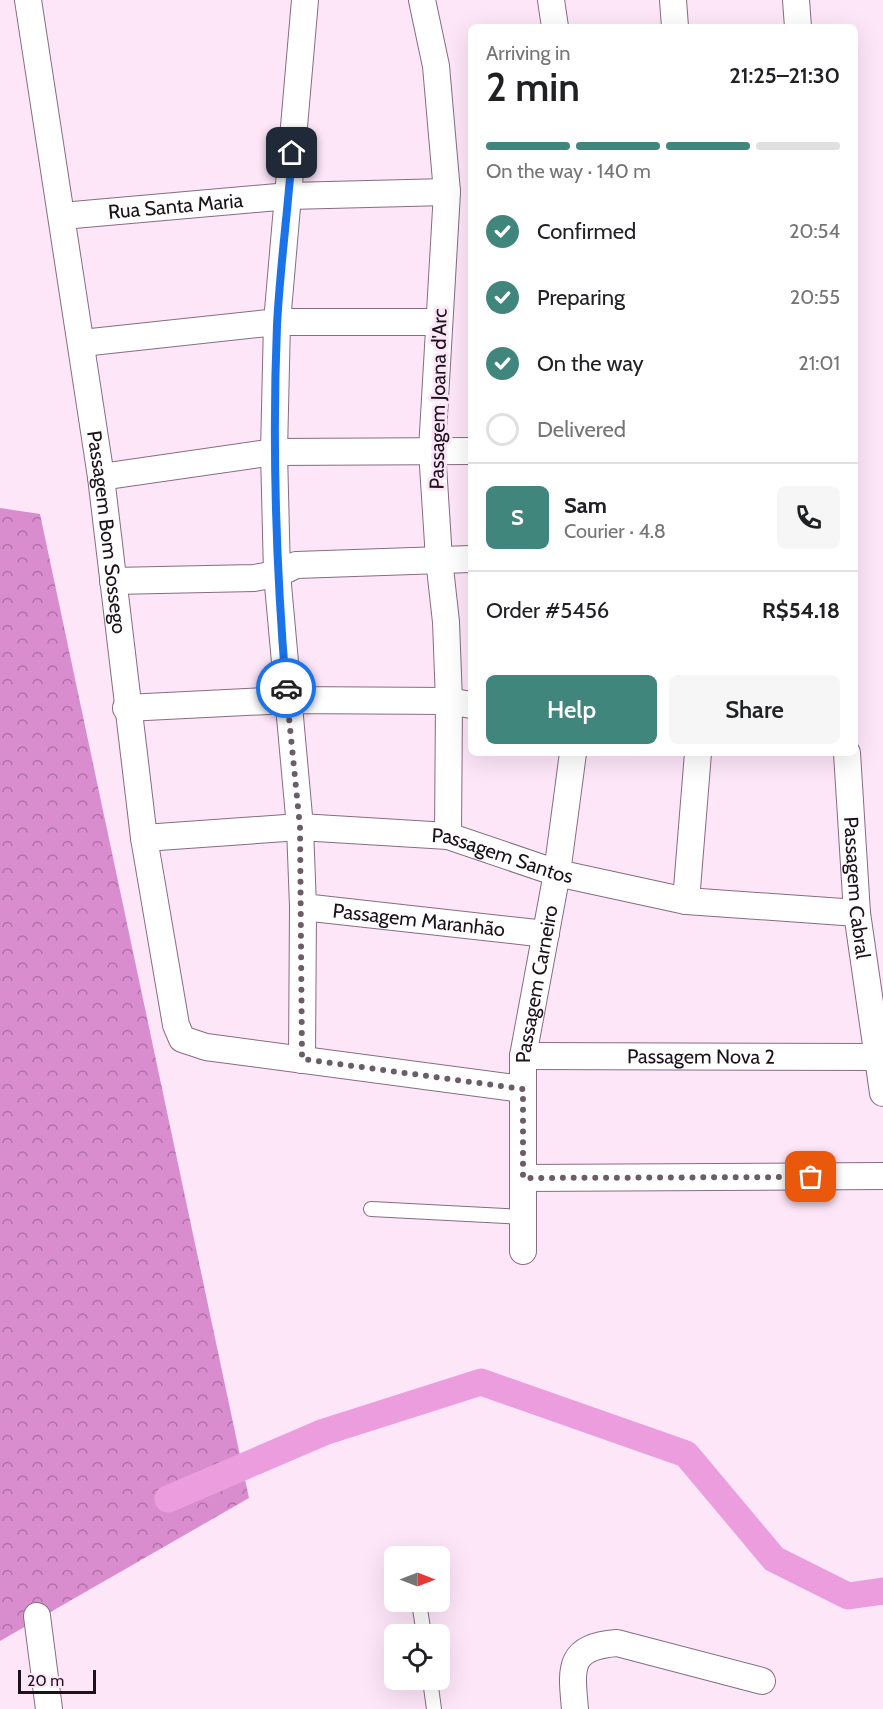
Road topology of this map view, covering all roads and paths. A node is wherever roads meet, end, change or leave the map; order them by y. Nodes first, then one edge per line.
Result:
1 (28, 0) edge
2 (305, 0) edge
3 (422, 0) edge
4 (551, 0) edge
5 (673, 0) edge
6 (796, 0) edge
7 (555, 24) edge
8 (675, 24) edge
9 (798, 24) edge
10 (447, 192) junction
11 (289, 196) junction
12 (62, 216) junction
13 (278, 322) junction
14 (438, 322) junction
15 (82, 344) junction
16 (432, 450) junction
17 (468, 451) edge
18 (274, 452) junction
19 (101, 477) junction
20 (438, 559) junction
21 (468, 559) edge
22 (277, 574) junction
23 (113, 581) junction
24 (286, 699) junction
25 (460, 703) edge
26 (126, 708) junction
27 (573, 756) edge
28 (698, 756) edge
29 (847, 756) edge
30 (300, 827) junction
31 (448, 836) junction
32 (144, 838) junction
33 (557, 873) junction
34 (686, 901) junction
35 (303, 908) junction
36 (857, 913) junction
37 (546, 934) junction
38 (523, 1056) junction
39 (880, 1057) junction
40 (302, 1059) junction
41 (523, 1089) junction
42 (883, 1093) edge
43 (883, 1176) edge
44 (523, 1178) junction
45 (371, 1209) dead end
46 (523, 1217) junction
47 (523, 1251) dead end
48 (37, 1616) dead end
49 (762, 1681) dead end
50 (431, 1690) edge
51 (49, 1709) edge
52 (434, 1709) edge
53 (575, 1709) edge

1 - 12 street, Passagem Bom Sossego
2 - 11 street
3 - 10 street, Passagem Joana d'Arc
4 - 7 street
5 - 8 street
6 - 9 street
10 - 11 street, Rua Santa Maria
10 - 14 street, Passagem Joana d'Arc
11 - 12 street, Rua Santa Maria
11 - 13 street
12 - 15 street, Passagem Bom Sossego
13 - 14 street
13 - 15 street
13 - 18 street
14 - 16 street, Passagem Joana d'Arc
15 - 19 street, Passagem Bom Sossego
16 - 17 street
16 - 18 street
16 - 20 street, Passagem Joana d'Arc
18 - 19 street
18 - 22 street
19 - 23 street, Passagem Bom Sossego
20 - 21 street
20 - 22 street
20 - 25 street, Passagem Joana d'Arc
22 - 23 street
22 - 24 street
23 - 26 street, Passagem Bom Sossego
24 - 25 street
24 - 26 street
24 - 30 street
25 - 31 street, Passagem Joana d'Arc
26 - 32 street, Passagem Bom Sossego
27 - 33 street, Passagem Carneiro
28 - 34 street
29 - 36 street, Passagem Cabral
30 - 31 street, Passagem Santos
30 - 32 street, Passagem Santos
30 - 35 street
31 - 33 street, Passagem Santos
32 - 40 street, Passagem Bom Sossego
33 - 34 street, Passagem Santos
33 - 37 street, Passagem Carneiro
34 - 36 street, Passagem Santos
35 - 37 street, Passagem Maranhão
35 - 40 street
36 - 39 street, Passagem Cabral
37 - 38 street, Passagem Carneiro
38 - 39 street, Passagem Nova 2
38 - 41 street, Passagem Carneiro
39 - 42 street, Passagem Cabral
40 - 41 street, Passagem Bom Sossego
41 - 44 street, Passagem Carneiro
43 - 44 street
44 - 46 street, Passagem Carneiro
45 - 46 lane
46 - 47 street, Passagem Carneiro
48 - 51 street
49 - 53 street
50 - 52 lane

